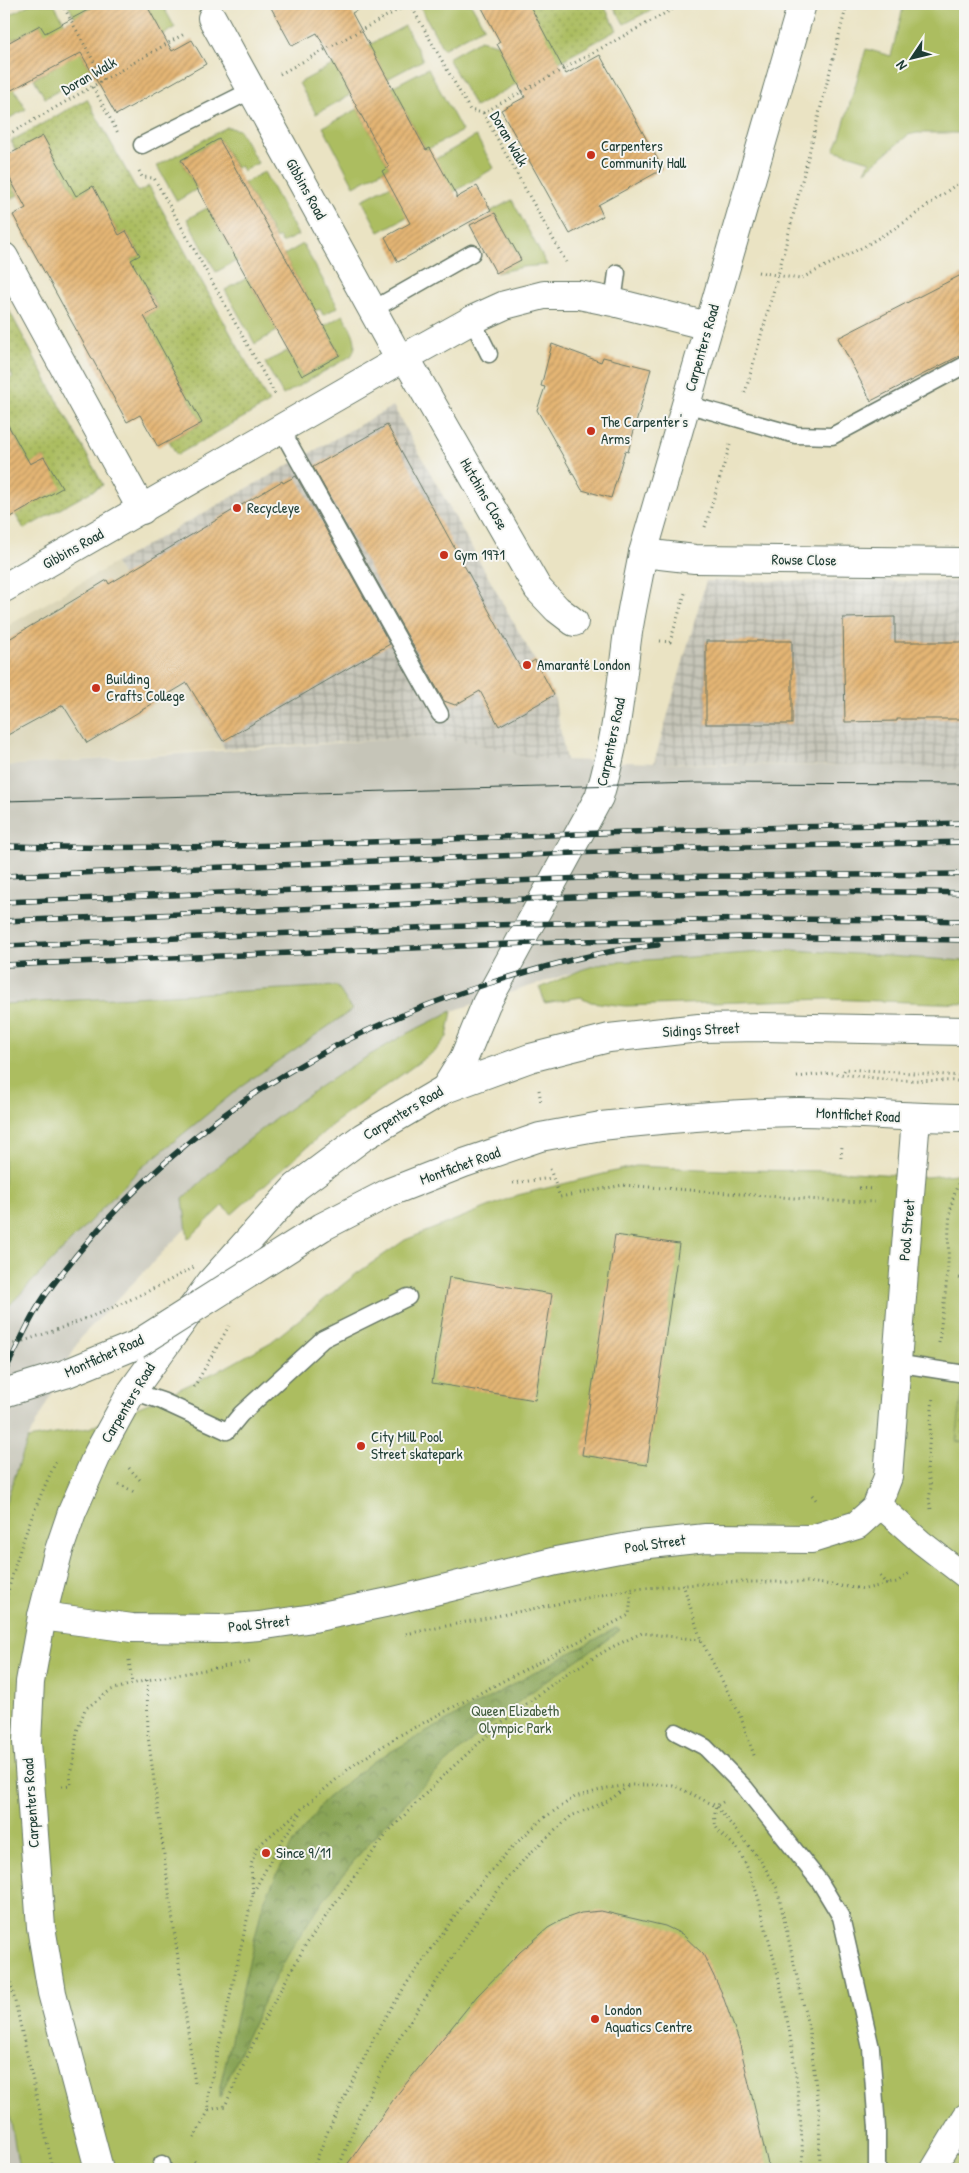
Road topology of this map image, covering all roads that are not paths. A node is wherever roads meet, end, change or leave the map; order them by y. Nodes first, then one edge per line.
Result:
1 (802, 4) edge
2 (212, 18) road end
3 (252, 90) junction
4 (142, 146) dead end
5 (472, 252) dead end
6 (4, 257) edge
7 (617, 273) dead end
8 (613, 302) junction
9 (372, 310) junction
10 (472, 320) junction
11 (708, 326) junction
12 (489, 354) dead end
13 (402, 358) junction
14 (965, 364) edge
15 (686, 404) junction
16 (281, 429) junction
17 (142, 510) junction
18 (643, 553) junction
19 (965, 562) edge
20 (4, 588) edge
21 (574, 622) dead end
22 (440, 714) dead end
23 (965, 1031) edge
24 (445, 1090) junction
25 (916, 1118) junction
26 (965, 1118) edge
27 (408, 1297) dead end
28 (896, 1363) junction
29 (965, 1374) edge
30 (132, 1391) junction
31 (4, 1393) edge
32 (878, 1504) junction
33 (965, 1576) edge
34 (42, 1616) junction
35 (676, 1732) dead end
36 (965, 2116) edge
37 (100, 2169) edge
38 (876, 2169) edge
39 (933, 2169) edge

1 - 11 street, Carpenters Road
2 - 3 street, Gibbins Road
3 - 4 lane
3 - 9 street, Gibbins Road
5 - 9 lane
6 - 17 street
7 - 8 lane
8 - 10 street, Gibbins Road
8 - 11 street, Gibbins Road
9 - 13 street, Gibbins Road
10 - 12 lane
10 - 13 street, Gibbins Road
11 - 15 street, Carpenters Road
13 - 16 street, Gibbins Road
13 - 21 street, Hutchins Close
14 - 15 lane
15 - 18 street, Carpenters Road
16 - 17 street, Gibbins Road
16 - 22 lane
17 - 20 street, Gibbins Road
18 - 19 street, Rowse Close
18 - 24 street, Carpenters Road
23 - 24 street, Sidings Street
24 - 30 street, Carpenters Road
25 - 26 street, Montfichet Road
25 - 28 street, Pool Street
25 - 31 street, Montfichet Road, bridge
27 - 30 lane
28 - 29 lane
28 - 32 street, Pool Street
30 - 34 street, Carpenters Road
32 - 33 street
32 - 34 street, Pool Street
34 - 37 street, Carpenters Road
35 - 38 lane
36 - 39 street

